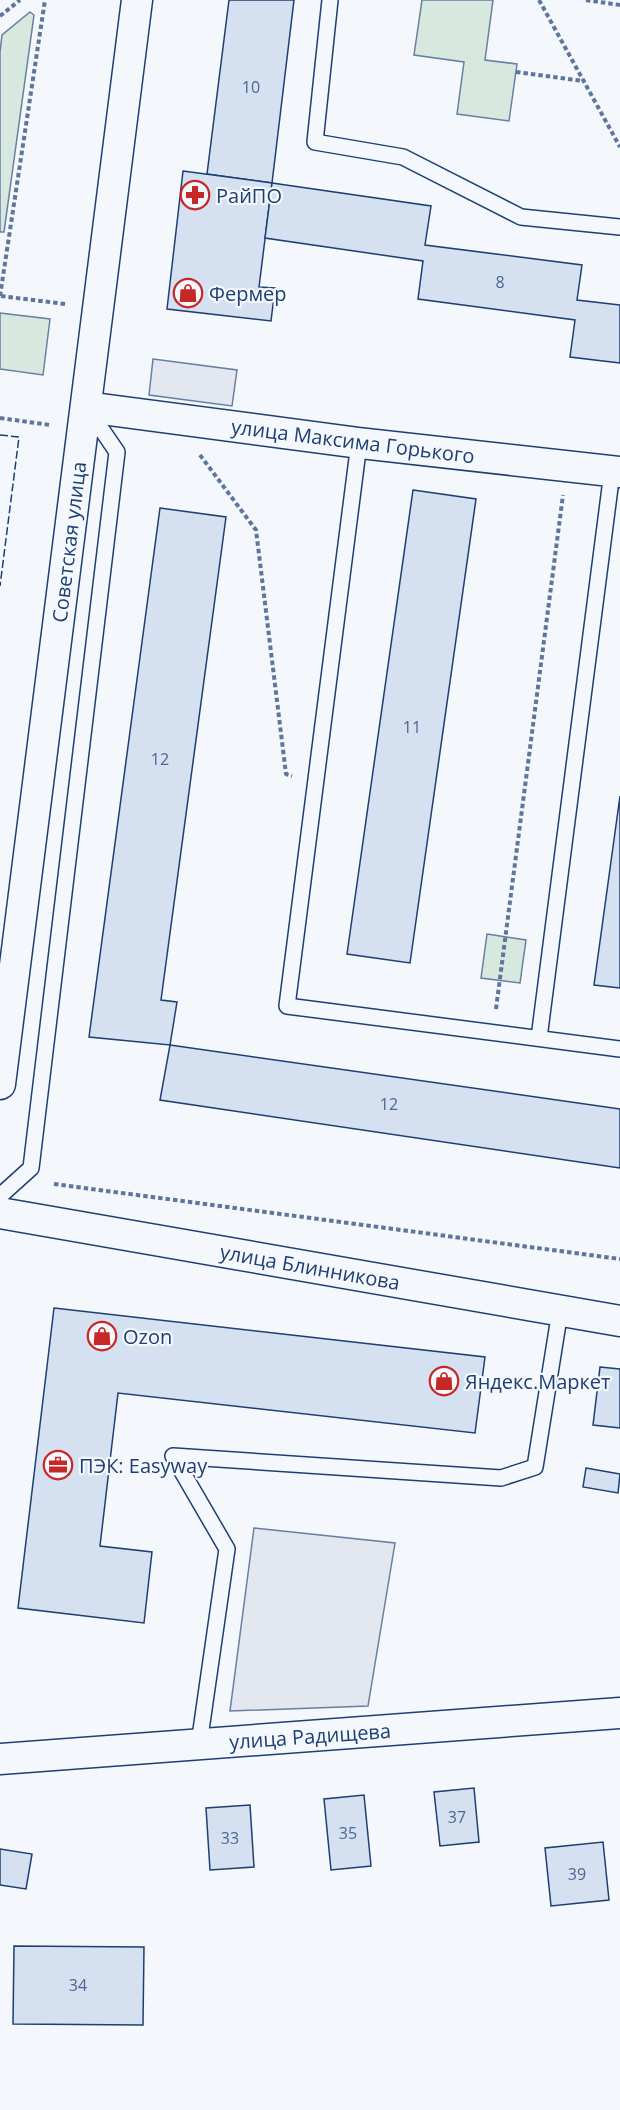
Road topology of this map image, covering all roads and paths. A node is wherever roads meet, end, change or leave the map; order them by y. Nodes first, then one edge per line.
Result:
1 (20, 0) edge
2 (45, 0) edge
3 (137, 0) edge
4 (330, 0) edge
5 (539, 0) edge
6 (586, 0) edge
7 (620, 5) edge
8 (0, 16) edge
9 (516, 72) dead end
10 (584, 81) junction
11 (620, 147) edge
12 (620, 227) edge
13 (0, 295) edge
14 (65, 304) dead end
15 (86, 407) junction
16 (0, 418) edge
17 (50, 425) dead end
18 (359, 443) junction
19 (195, 448) dead end
20 (616, 472) edge
21 (563, 495) dead end
22 (316, 780) junction
23 (7, 977) edge
24 (493, 1032) junction
25 (539, 1038) junction
26 (620, 1048) edge
27 (0, 1084) edge
28 (54, 1184) dead end
29 (0, 1196) edge
30 (0, 1213) edge
31 (620, 1259) edge
32 (560, 1311) junction
33 (620, 1321) edge
34 (620, 1713) edge
35 (199, 1744) junction
36 (0, 1759) edge

1 - 8 path
2 - 13 path
3 - 15 street, Советская улица
4 - 12 lane
5 - 10 path
6 - 7 path
9 - 10 path
10 - 11 path
13 - 14 path
15 - 18 street, улица Максима Горького
15 - 23 street, Советская улица
15 - 29 lane
16 - 17 path
18 - 20 street, улица Максима Горького
18 - 22 lane
19 - 22 path
20 - 25 lane
21 - 24 path
22 - 24 lane
23 - 27 street, Советская улица
24 - 25 lane
25 - 26 lane
28 - 31 path
30 - 32 street, улица Блинникова
32 - 33 street, улица Блинникова
32 - 35 lane
34 - 35 street, улица Радищева
35 - 36 street, улица Радищева

